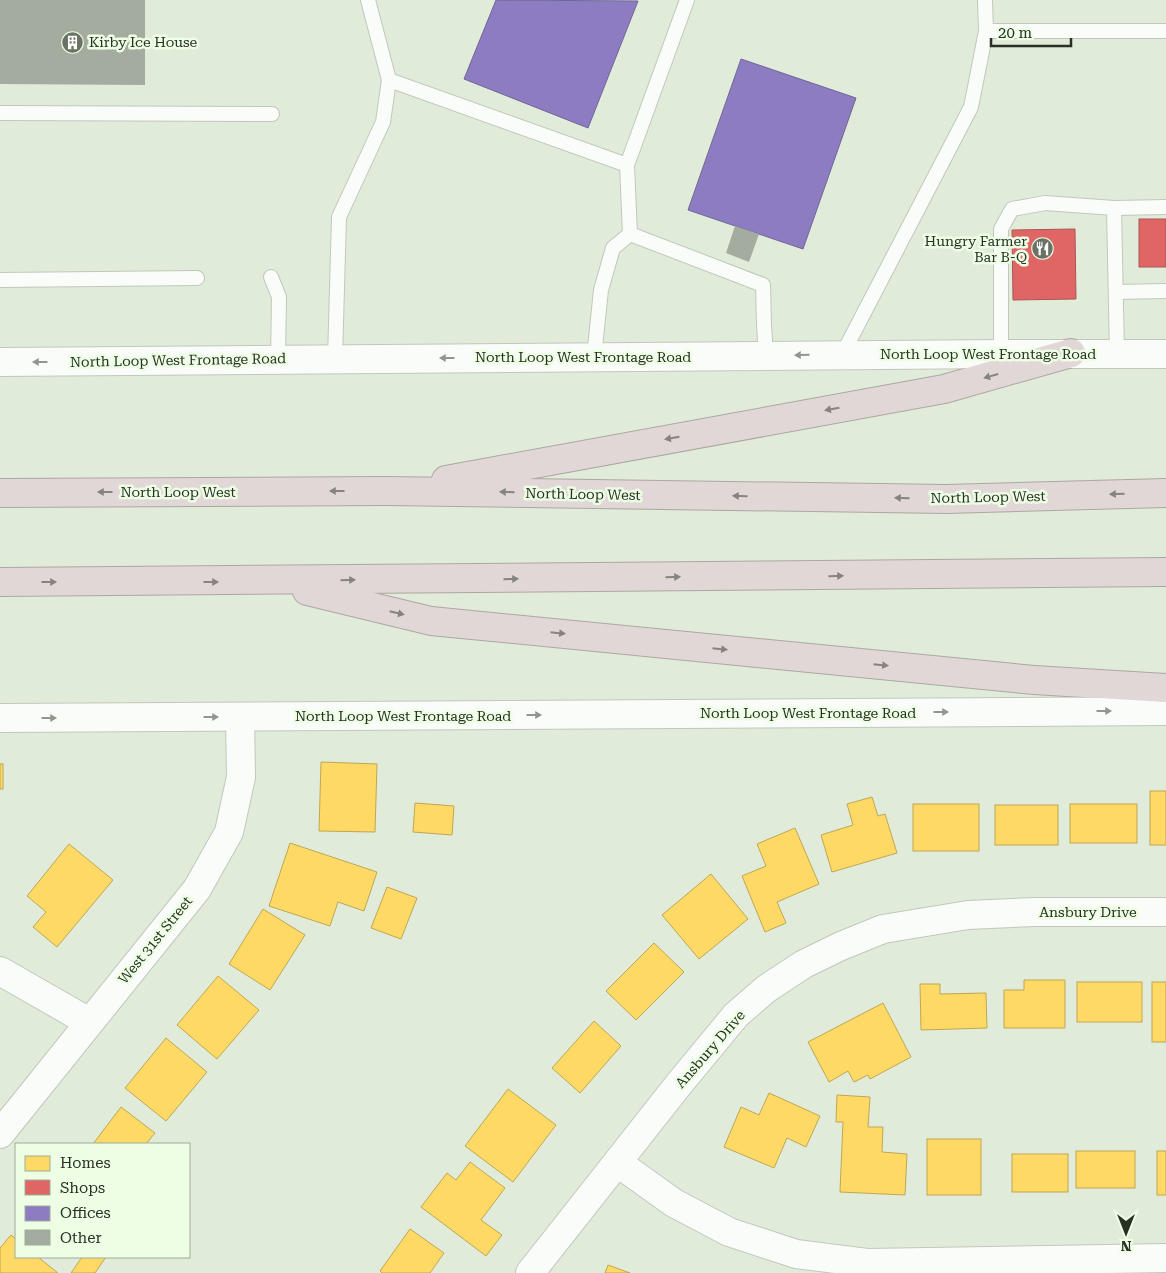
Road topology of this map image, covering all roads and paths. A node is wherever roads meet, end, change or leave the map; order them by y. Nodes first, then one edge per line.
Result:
1 (368, 0) edge
2 (687, 0) edge
3 (985, 0) edge
4 (986, 31) junction
5 (1166, 31) edge
6 (389, 80) junction
7 (0, 113) edge
8 (272, 114) dead end
9 (627, 165) junction
10 (1166, 207) edge
11 (1114, 208) junction
12 (630, 234) junction
13 (271, 277) dead end
14 (197, 278) dead end
15 (0, 280) edge
16 (1166, 291) edge
17 (1116, 292) junction
18 (1071, 353) junction
19 (1001, 354) junction
20 (1117, 354) junction
21 (1166, 354) edge
22 (842, 355) junction
23 (766, 356) junction
24 (594, 357) junction
25 (278, 359) junction
26 (335, 359) junction
27 (0, 362) edge
28 (386, 491) junction
29 (0, 493) edge
30 (1166, 493) edge
31 (1166, 572) edge
32 (264, 581) junction
33 (0, 582) edge
34 (1166, 688) edge
35 (1166, 711) edge
36 (240, 717) junction
37 (0, 718) edge
38 (1166, 912) edge
39 (0, 971) edge
40 (89, 1022) junction
41 (0, 1134) edge
42 (618, 1163) junction
43 (1166, 1258) edge
44 (530, 1273) edge

1 - 6 lane
2 - 9 lane
3 - 4 lane
4 - 5 lane
4 - 22 lane
6 - 9 lane
6 - 26 lane
7 - 8 lane
9 - 12 lane
10 - 11 lane
11 - 17 lane
11 - 19 lane
12 - 23 lane
12 - 24 lane
13 - 25 lane
14 - 15 lane
16 - 17 lane
17 - 20 lane
18 - 19 main road, North Loop West Frontage Road
18 - 20 main road, North Loop West Frontage Road
18 -> 28 highway
19 - 22 main road, North Loop West Frontage Road
20 - 21 main road, North Loop West Frontage Road
22 -> 23 main road, North Loop West Frontage Road
23 - 24 main road, North Loop West Frontage Road
24 -> 26 main road, North Loop West Frontage Road
25 - 26 main road, North Loop West Frontage Road
25 -> 27 main road, North Loop West Frontage Road
28 -> 29 highway, North Loop West
30 -> 28 highway, North Loop West
32 -> 31 highway
33 -> 32 highway
32 -> 34 highway
36 -> 35 main road, North Loop West Frontage Road
37 -> 36 main road, North Loop West Frontage Road
36 - 40 main road, West 31st Street
38 - 42 main road, Ansbury Drive
39 - 40 main road
40 - 41 main road, West 31st Street
42 - 43 main road
42 - 44 main road, Ansbury Drive

